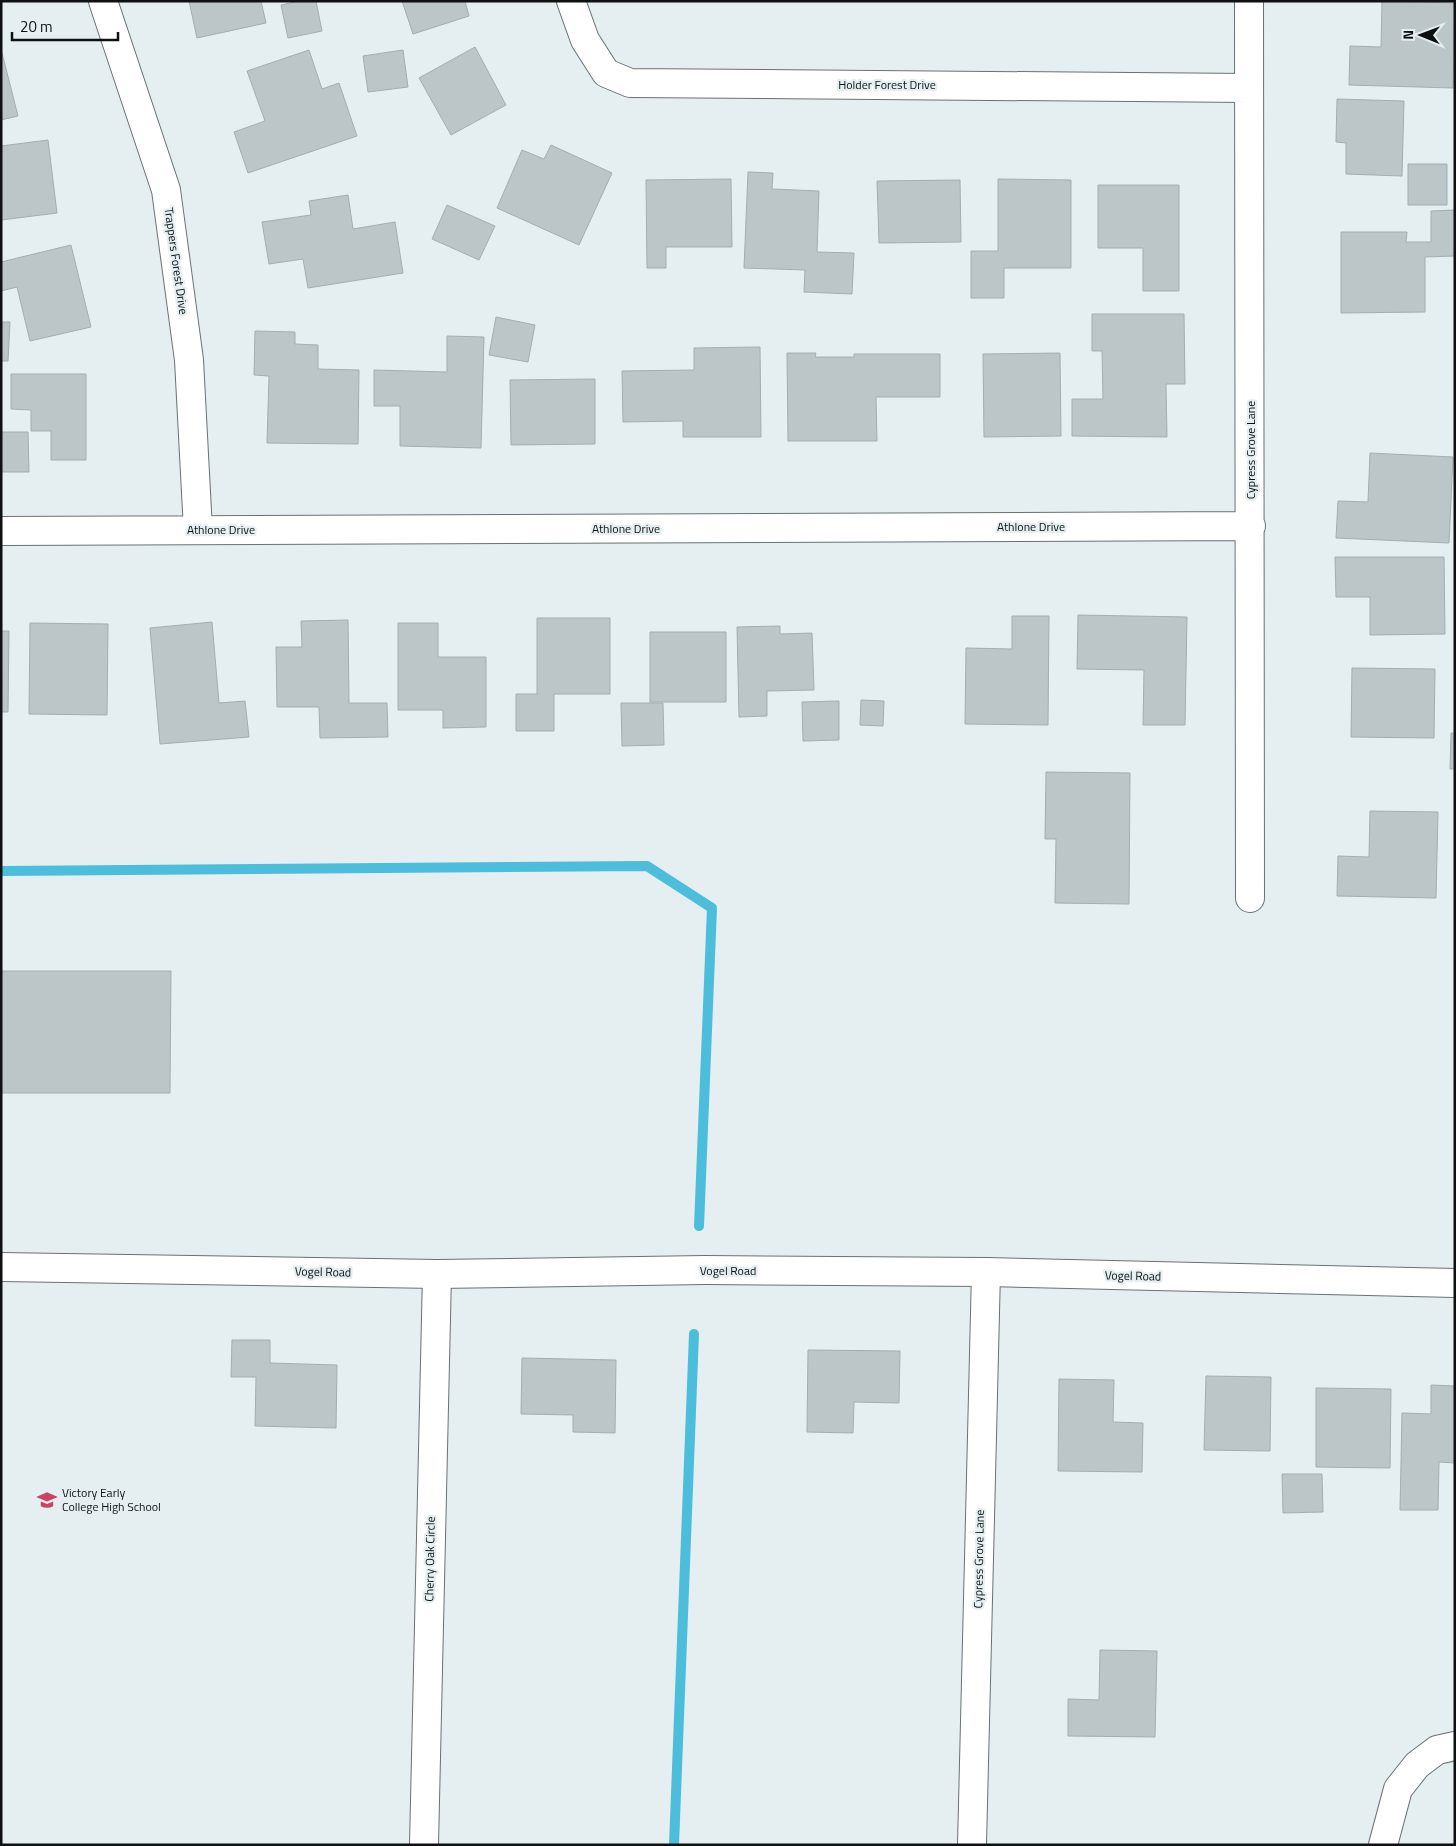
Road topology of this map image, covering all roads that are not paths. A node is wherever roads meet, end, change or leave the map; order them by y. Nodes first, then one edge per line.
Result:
1 (103, 1) edge
2 (572, 1) edge
3 (1249, 1) edge
4 (1249, 88) junction
5 (1251, 526) junction
6 (198, 530) junction
7 (1, 531) edge
8 (1250, 898) dead end
9 (1, 1267) edge
10 (986, 1272) junction
11 (437, 1274) junction
12 (1455, 1283) edge
13 (1455, 1746) edge
14 (424, 1845) edge
15 (972, 1845) edge
16 (1383, 1845) edge

1 - 6 street, Trappers Forest Drive
2 - 4 street, Holder Forest Drive
3 - 4 street, Cypress Grove Lane
4 - 5 street, Cypress Grove Lane
5 - 6 street, Athlone Drive
5 - 8 street, Cypress Grove Lane
6 - 7 street, Athlone Drive
9 - 11 street, Vogel Road
10 - 11 street, Vogel Road
10 - 12 street, Vogel Road
10 - 15 street, Cypress Grove Lane
11 - 14 street, Cherry Oak Circle
13 - 16 street

